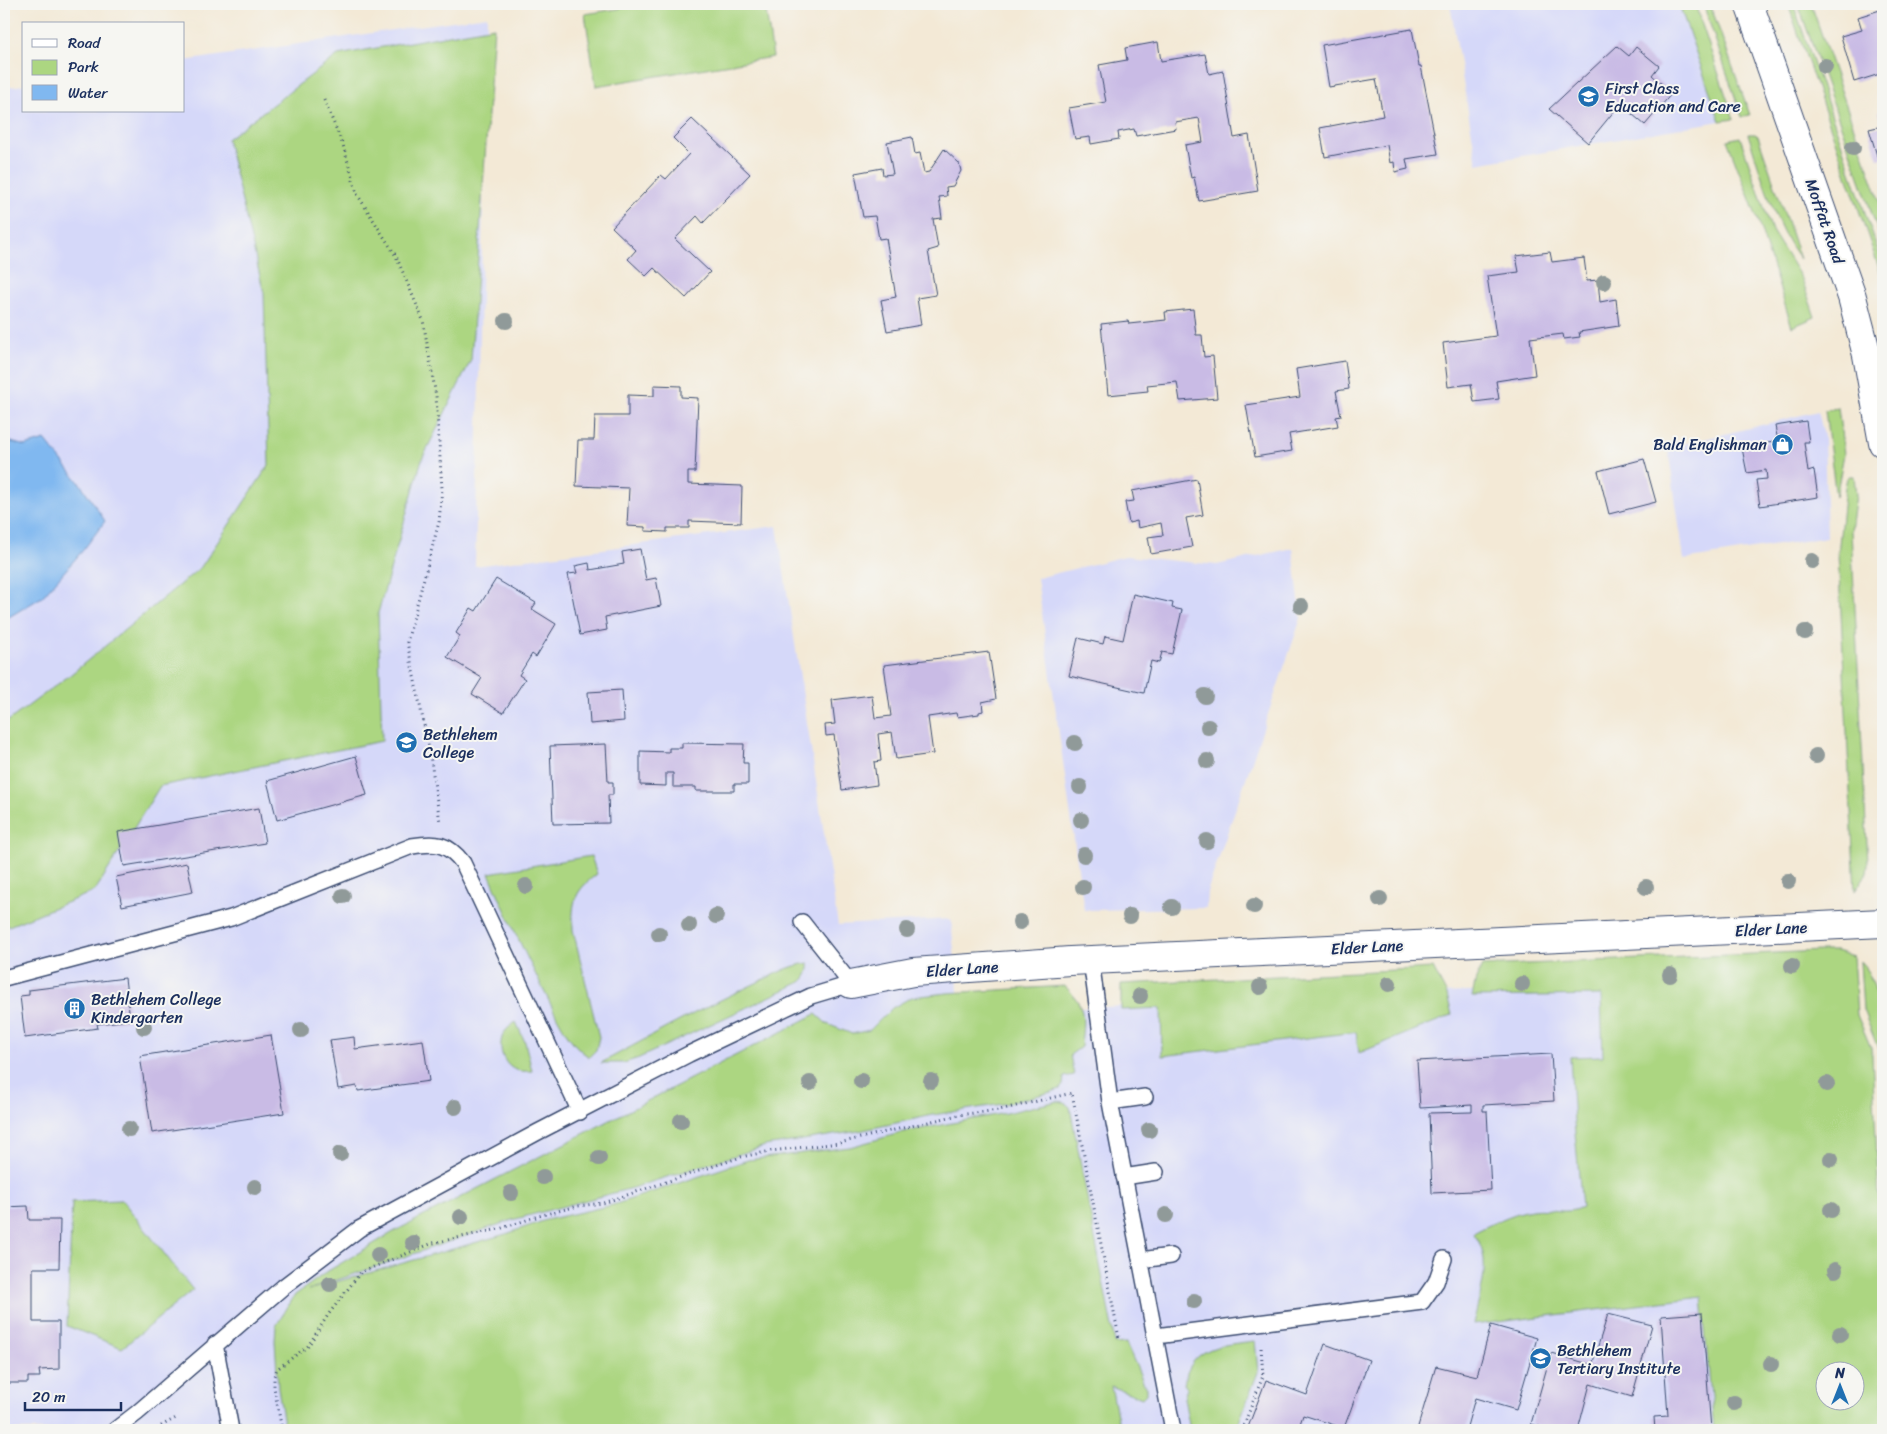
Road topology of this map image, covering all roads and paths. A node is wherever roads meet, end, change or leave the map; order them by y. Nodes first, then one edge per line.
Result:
1 (1749, 4) edge
2 (324, 100) dead end
3 (1883, 443) edge
4 (443, 845) junction
5 (802, 922) dead end
6 (1883, 923) edge
7 (1091, 960) junction
8 (4, 978) edge
9 (851, 984) junction
10 (1145, 1097) dead end
11 (1110, 1102) junction
12 (580, 1112) junction
13 (1156, 1172) dead end
14 (1124, 1177) junction
15 (1170, 1256) dead end
16 (1444, 1259) dead end
17 (1141, 1260) junction
18 (1259, 1323) junction
19 (1156, 1336) junction
20 (1119, 1338) dead end
21 (215, 1344) junction
22 (176, 1418) dead end
23 (156, 1429) dead end
24 (115, 1430) edge
25 (231, 1430) edge
26 (282, 1430) edge
27 (1173, 1430) edge
28 (1242, 1430) edge

1 - 3 street, Moffat Road
2 - 4 path
4 - 8 lane
4 - 12 lane
5 - 9 lane
6 - 7 street, Elder Lane
7 - 9 street, Elder Lane
7 - 11 lane
9 - 12 lane
10 - 11 lane
11 - 14 lane
12 - 21 lane
13 - 14 lane
14 - 17 lane
15 - 17 lane
16 - 18 lane
17 - 19 lane
18 - 19 lane
18 - 28 path
19 - 27 lane
20 - 26 path
21 - 24 lane
21 - 25 lane
22 - 23 path

